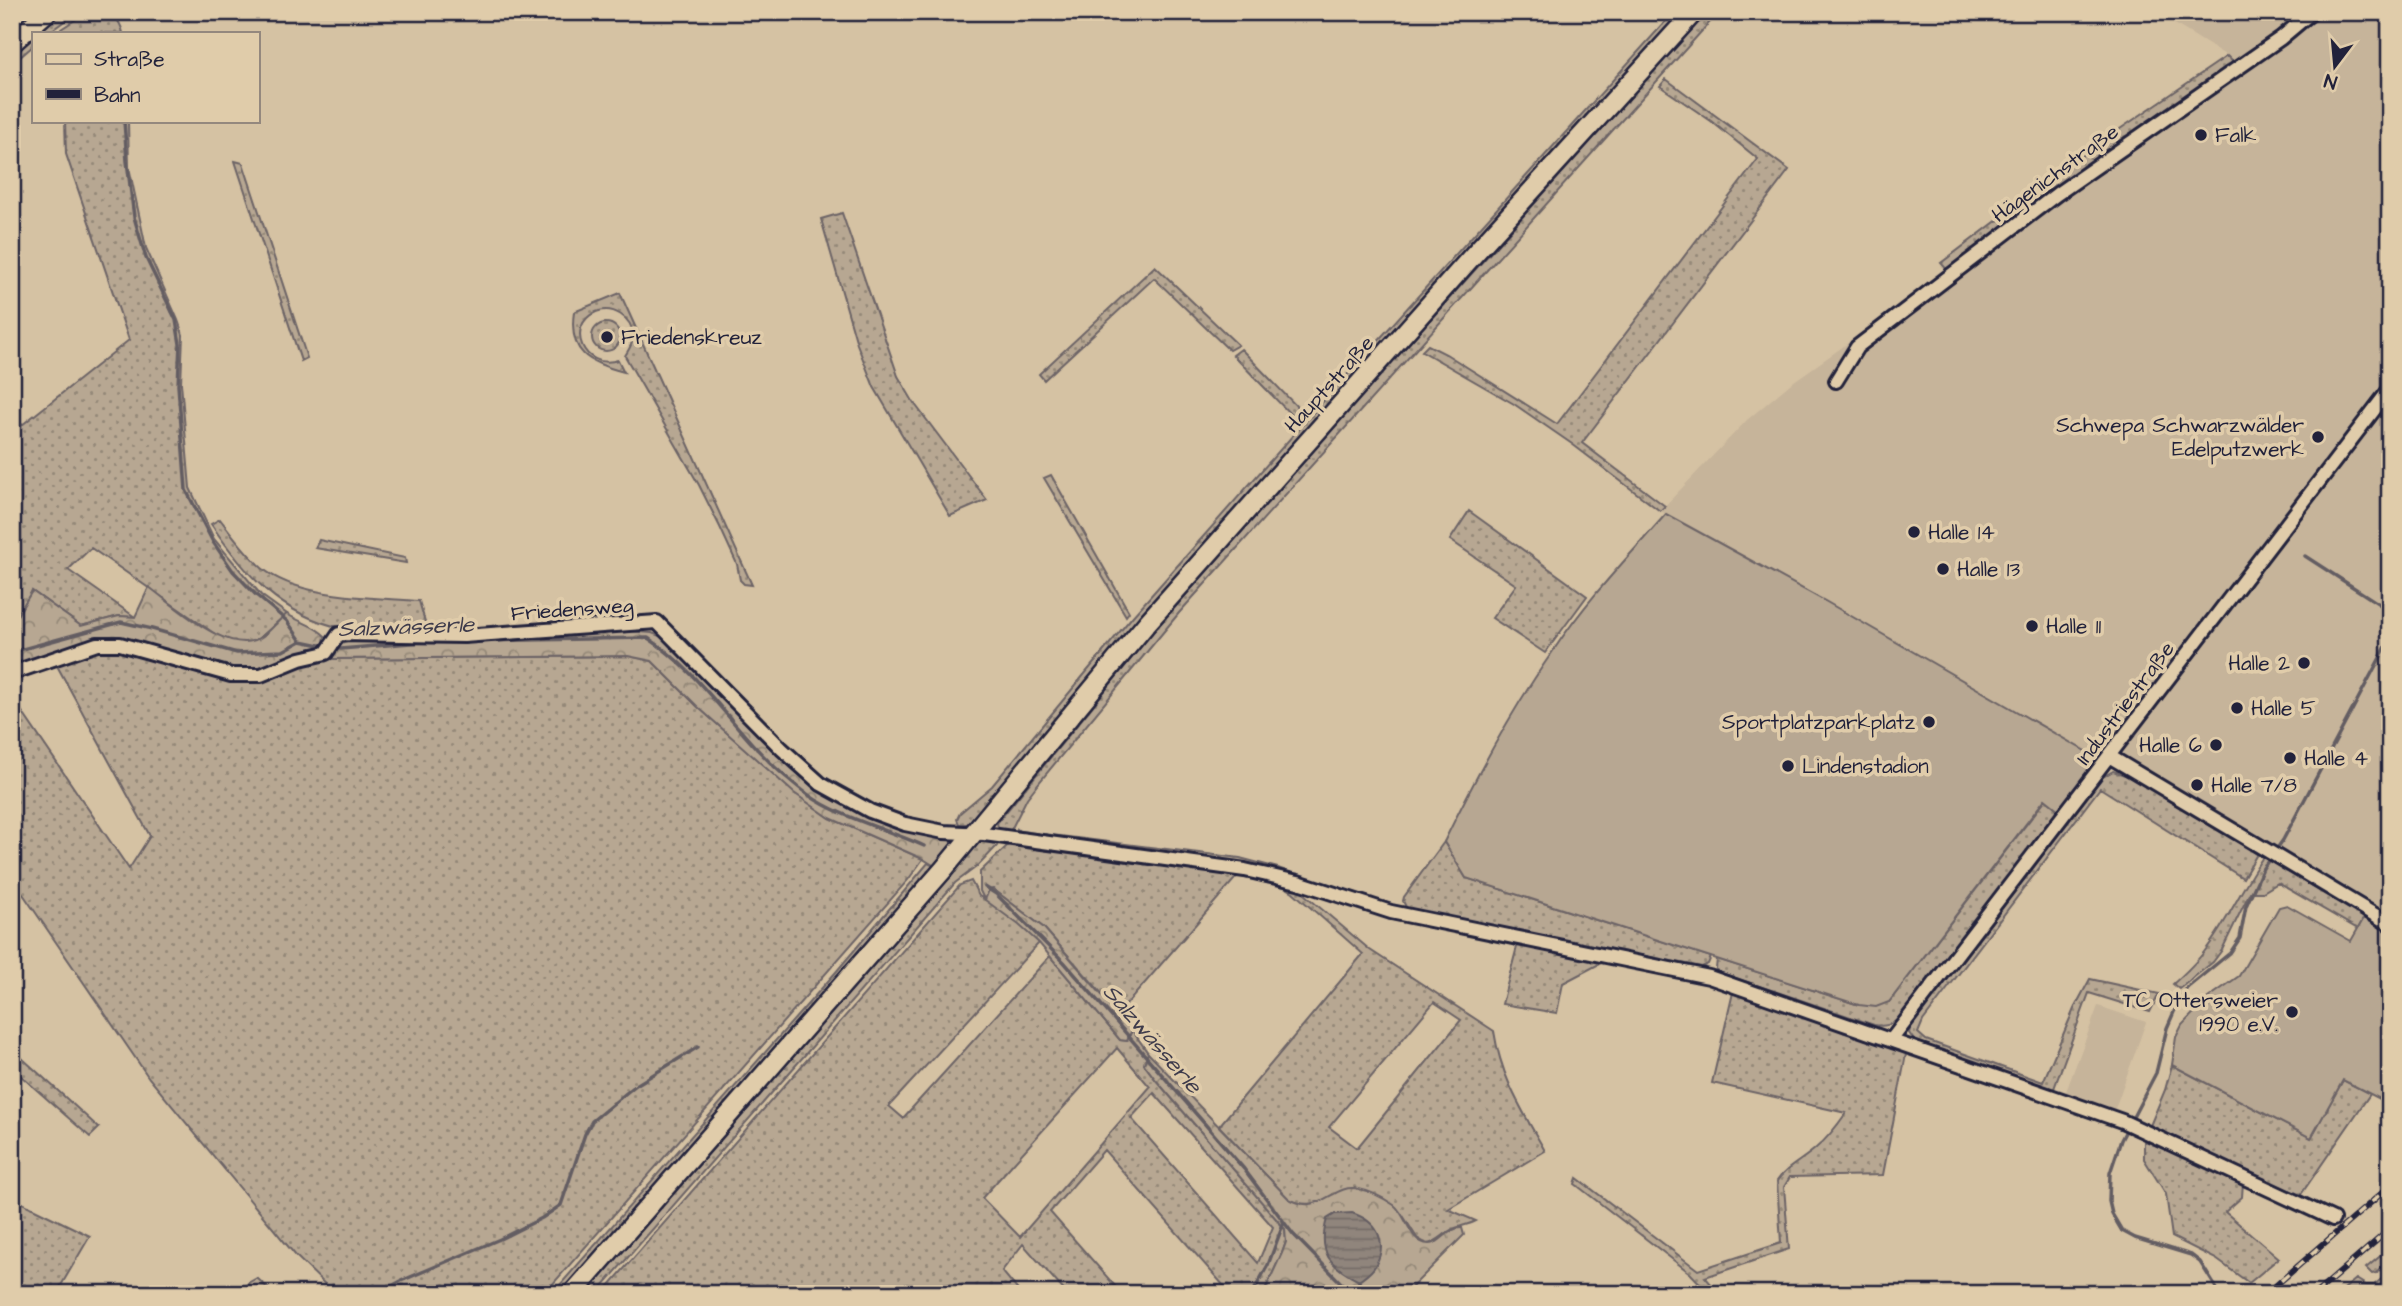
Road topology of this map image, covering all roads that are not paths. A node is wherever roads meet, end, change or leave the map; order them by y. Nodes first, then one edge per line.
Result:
1 (47, 12) edge
2 (1694, 12) edge
3 (2312, 12) edge
4 (12, 43) edge
5 (1836, 381) dead end
6 (2390, 390) edge
7 (12, 673) edge
8 (2109, 756) junction
9 (975, 833) junction
10 (2390, 924) edge
11 (1892, 1039) junction
12 (2333, 1219) dead end
13 (572, 1294) edge

1 - 4 street
2 - 9 street, Hauptstraße
3 - 5 street, Hägenichstraße
6 - 8 street, Industriestraße
7 - 9 street, Friedensweg
8 - 10 street
8 - 11 street, Industriestraße
9 - 11 street, Friedensweg
9 - 13 street, Hauptstraße
11 - 12 street, Friedensweg

